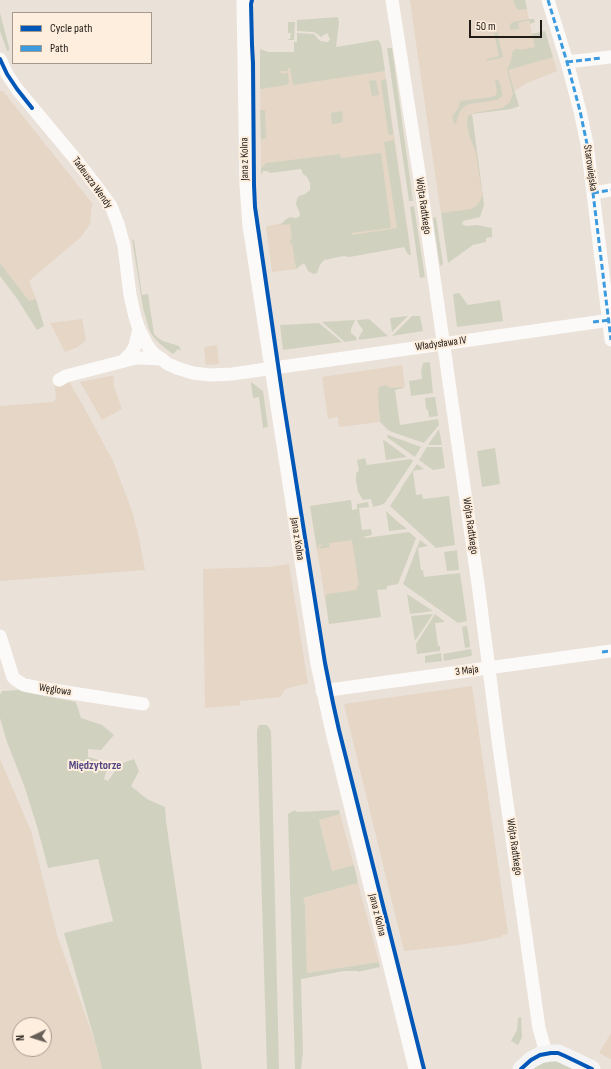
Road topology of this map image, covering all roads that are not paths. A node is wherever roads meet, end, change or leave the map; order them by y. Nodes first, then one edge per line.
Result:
1 (243, 0) edge
2 (392, 0) edge
3 (548, 0) edge
4 (611, 57) edge
5 (0, 59) edge
6 (567, 62) junction
7 (611, 190) edge
8 (593, 193) junction
9 (610, 320) edge
10 (139, 329) junction
11 (611, 340) edge
12 (443, 344) junction
13 (124, 360) junction
14 (162, 360) junction
15 (271, 369) junction
16 (58, 380) dead end
17 (0, 636) edge
18 (606, 652) edge
19 (489, 668) junction
20 (322, 692) junction
21 (143, 704) dead end
22 (546, 1053) junction
23 (577, 1065) edge
24 (415, 1069) edge
25 (522, 1069) edge
26 (592, 1069) edge

1 - 15 street, Jana z Kolna
2 - 12 street, Wójta Radtkego
3 - 6 street, Starowiejska
4 - 6 street
5 - 10 street, Tadeusza Wendy
6 - 8 street, Starowiejska
7 - 8 street
8 - 9 street, Starowiejska
9 - 11 street, Starowiejska
9 - 12 street, Władysława IV
10 - 13 street
10 - 14 street, Tadeusza Wendy
12 - 15 street, Władysława IV
12 - 19 street, Wójta Radtkego
13 - 14 street, Tadeusza Wendy
13 - 16 street, Tadeusza Wendy
14 - 15 street, Tadeusza Wendy
15 - 20 street, Jana z Kolna
17 - 21 street, Węglowa
18 - 19 street, 3 Maja
19 - 20 street, 3 Maja
19 - 22 street, Wójta Radtkego
20 - 24 street, Jana z Kolna
22 - 23 main road
22 - 25 main road
23 - 26 main road

